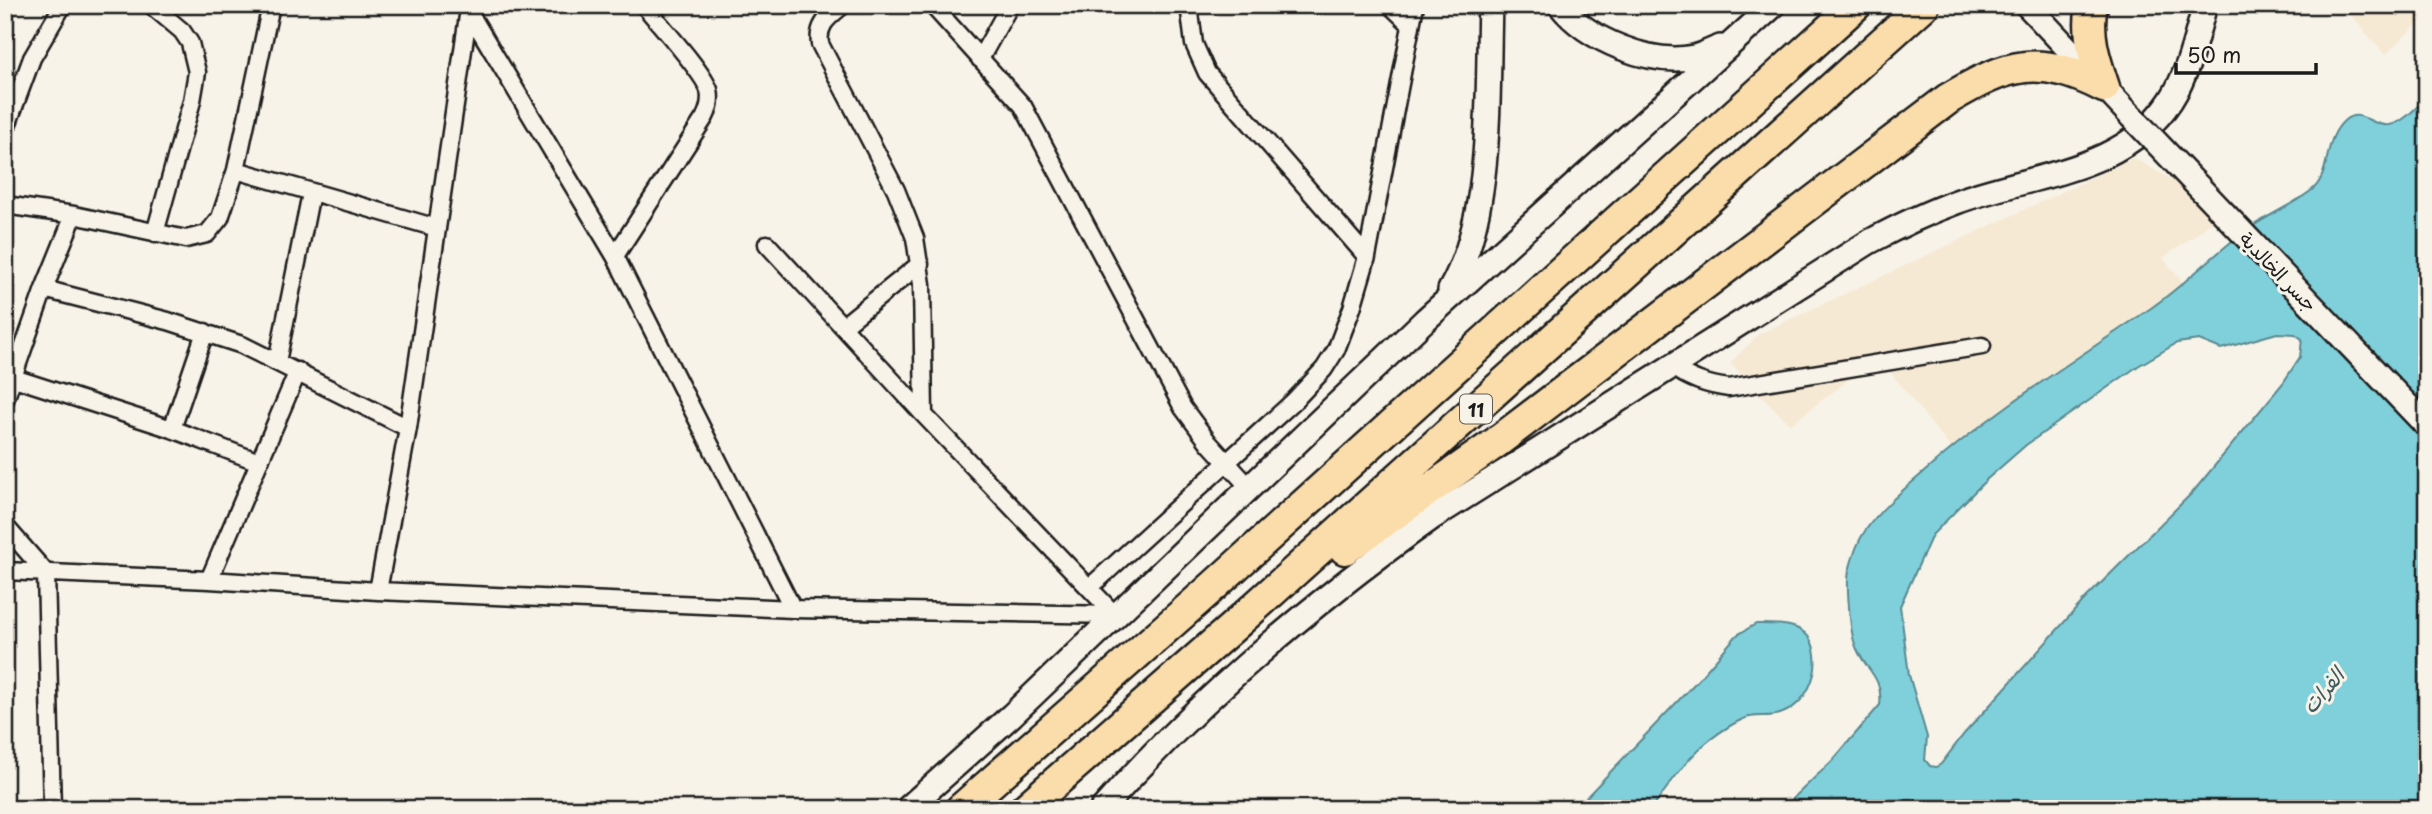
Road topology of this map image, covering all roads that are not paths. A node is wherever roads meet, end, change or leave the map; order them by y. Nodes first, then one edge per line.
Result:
1 (63, 5) edge
2 (151, 5) edge
3 (271, 5) edge
4 (644, 5) edge
5 (843, 5) edge
6 (932, 5) edge
7 (1010, 5) edge
8 (1189, 5) edge
9 (1390, 5) edge
10 (1415, 5) edge
11 (1490, 5) edge
12 (1560, 5) edge
13 (1774, 5) edge
14 (1856, 5) edge
15 (1924, 5) edge
16 (2027, 5) edge
17 (2092, 5) edge
18 (2205, 5) edge
19 (470, 9) edge
20 (1411, 25) junction
21 (1732, 41) junction
22 (980, 59) junction
23 (2104, 87) junction
24 (5, 131) edge
25 (236, 170) junction
26 (311, 193) junction
27 (5, 205) edge
28 (74, 215) junction
29 (438, 228) junction
30 (155, 233) junction
31 (767, 244) dead end
32 (615, 256) junction
33 (1367, 257) junction
34 (920, 264) junction
35 (44, 289) junction
36 (1424, 321) junction
37 (843, 326) junction
38 (205, 332) junction
39 (1982, 346) dead end
40 (277, 362) junction
41 (1671, 366) junction
42 (298, 371) junction
43 (14, 378) junction
44 (5, 400) edge
45 (924, 415) junction
46 (2427, 426) edge
47 (408, 428) junction
48 (172, 429) junction
49 (259, 462) junction
50 (1226, 462) junction
51 (1249, 487) junction
52 (5, 526) edge
53 (5, 571) edge
54 (46, 573) junction
55 (209, 580) junction
56 (1089, 588) junction
57 (378, 591) junction
58 (1207, 592) junction
59 (793, 610) junction
60 (1115, 615) junction
61 (1235, 625) junction
62 (52, 809) edge
63 (907, 809) edge
64 (961, 809) edge
65 (1026, 809) edge
66 (1102, 809) edge

1 - 24 street
2 - 30 street
3 - 25 street
4 - 32 street
5 - 34 street
6 - 22 street
7 - 22 street
8 - 33 street
9 - 20 street
10 - 20 street
11 - 36 main road
12 - 21 main road
13 - 21 main road
14 - 58 highway, 11
15 - 61 highway, 11
16 - 23 main road, جسر الخالدية
17 - 23 highway
18 - 41 main road
19 - 29 street
19 - 32 street
20 - 33 street
21 - 36 main road
22 - 50 street
23 - 46 main road, جسر الخالدية, bridge
23 - 61 highway
25 - 26 street
25 - 30 street
26 - 29 street
26 - 40 street
27 - 28 street
28 - 30 street
28 - 35 street
29 - 47 street
31 - 37 street
32 - 59 street
33 - 50 street
34 - 37 street
34 - 45 street
35 - 38 street
35 - 43 street
36 - 51 main road
37 - 45 street
38 - 40 street
38 - 48 street
39 - 41 street
40 - 42 street
41 - 66 main road
42 - 47 street
42 - 49 street
43 - 44 street
43 - 48 street
45 - 56 street
47 - 57 street
48 - 49 street
49 - 55 street
50 - 51 street
50 - 56 street
51 - 60 main road
52 - 54 street
53 - 54 street
54 - 55 street
54 - 62 street
55 - 57 street
56 - 60 street
57 - 59 street
58 - 61 highway
58 - 64 highway, 11
59 - 60 street
60 - 63 main road
61 - 65 highway, 11

